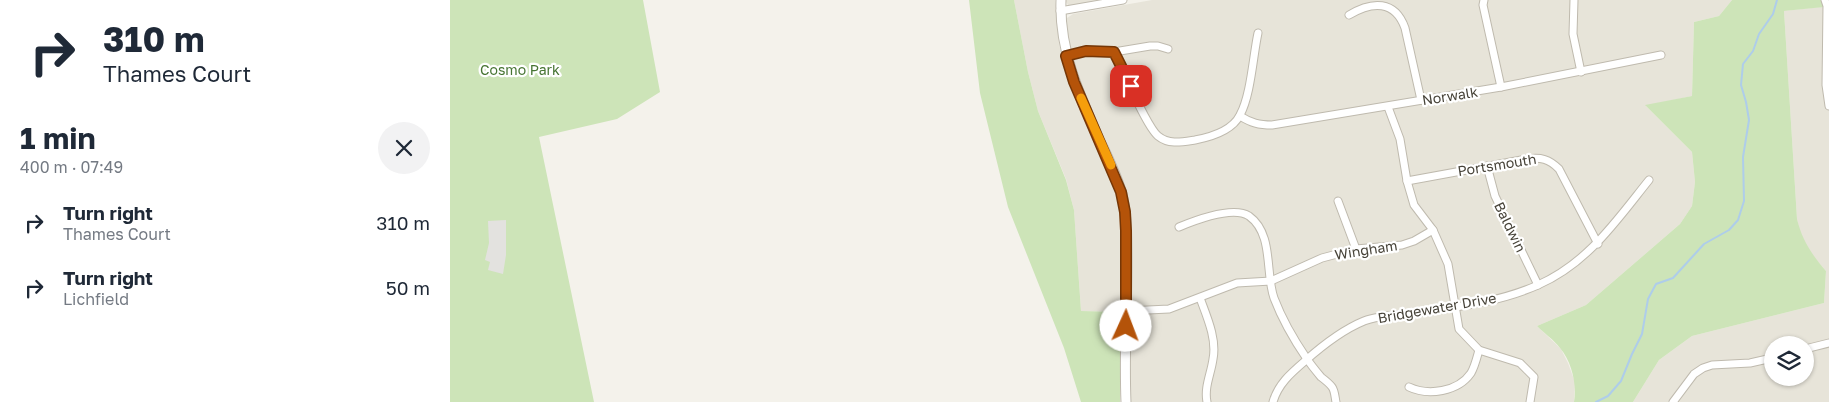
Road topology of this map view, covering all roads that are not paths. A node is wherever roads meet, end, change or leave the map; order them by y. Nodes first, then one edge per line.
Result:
1 (1061, 0) edge
2 (1123, 0) edge
3 (1484, 0) edge
4 (1574, 0) edge
5 (1824, 0) edge
6 (1108, 1) edge
7 (1060, 11) junction
8 (1349, 15) dead end
9 (1258, 33) dead end
10 (1168, 49) dead end
11 (1114, 52) junction
12 (1661, 55) dead end
13 (1066, 56) junction
14 (1581, 72) junction
15 (1501, 87) junction
16 (1421, 100) junction
17 (1829, 106) edge
18 (1388, 107) junction
19 (1240, 116) junction
20 (1487, 166) junction
21 (1407, 180) junction
22 (1649, 180) dead end
23 (1338, 201) dead end
24 (1179, 227) dead end
25 (1433, 230) junction
26 (1598, 244) junction
27 (1356, 249) junction
28 (1271, 281) junction
29 (1538, 286) junction
30 (1200, 298) junction
31 (1455, 308) junction
32 (1127, 311) junction
33 (1829, 343) edge
34 (1814, 347) edge
35 (1479, 350) junction
36 (1307, 359) junction
37 (1764, 360) edge
38 (1409, 387) dead end
39 (1531, 400) edge
40 (1126, 402) edge
41 (1206, 402) edge
42 (1273, 402) edge
43 (1336, 402) edge
44 (1673, 402) edge

1 - 7 street
2 - 6 street
3 - 15 street
4 - 14 street
5 - 17 street
6 - 7 street
7 - 13 street
8 - 16 street
9 - 19 street
10 - 11 street
11 - 13 street
11 - 19 street
12 - 14 street, Norwalk
13 - 32 street
14 - 15 street, Norwalk
15 - 16 street, Norwalk
16 - 18 street, Norwalk
18 - 19 street, Norwalk
18 - 21 street
20 - 21 street, Portsmouth
20 - 26 street, Portsmouth
20 - 29 street, Baldwin
21 - 25 street
22 - 26 street, Bridgewater Drive
23 - 27 street
24 - 28 street
25 - 27 street, Wingham
25 - 31 street
26 - 29 street, Bridgewater Drive
27 - 28 street, Wingham
28 - 30 street
28 - 36 street
29 - 31 street, Bridgewater Drive
30 - 32 street
30 - 41 street
31 - 35 street
31 - 36 street, Bridgewater Drive
32 - 40 street
33 - 34 street
35 - 38 street
35 - 39 street
36 - 42 street, Bridgewater Drive
36 - 43 street
37 - 44 street

